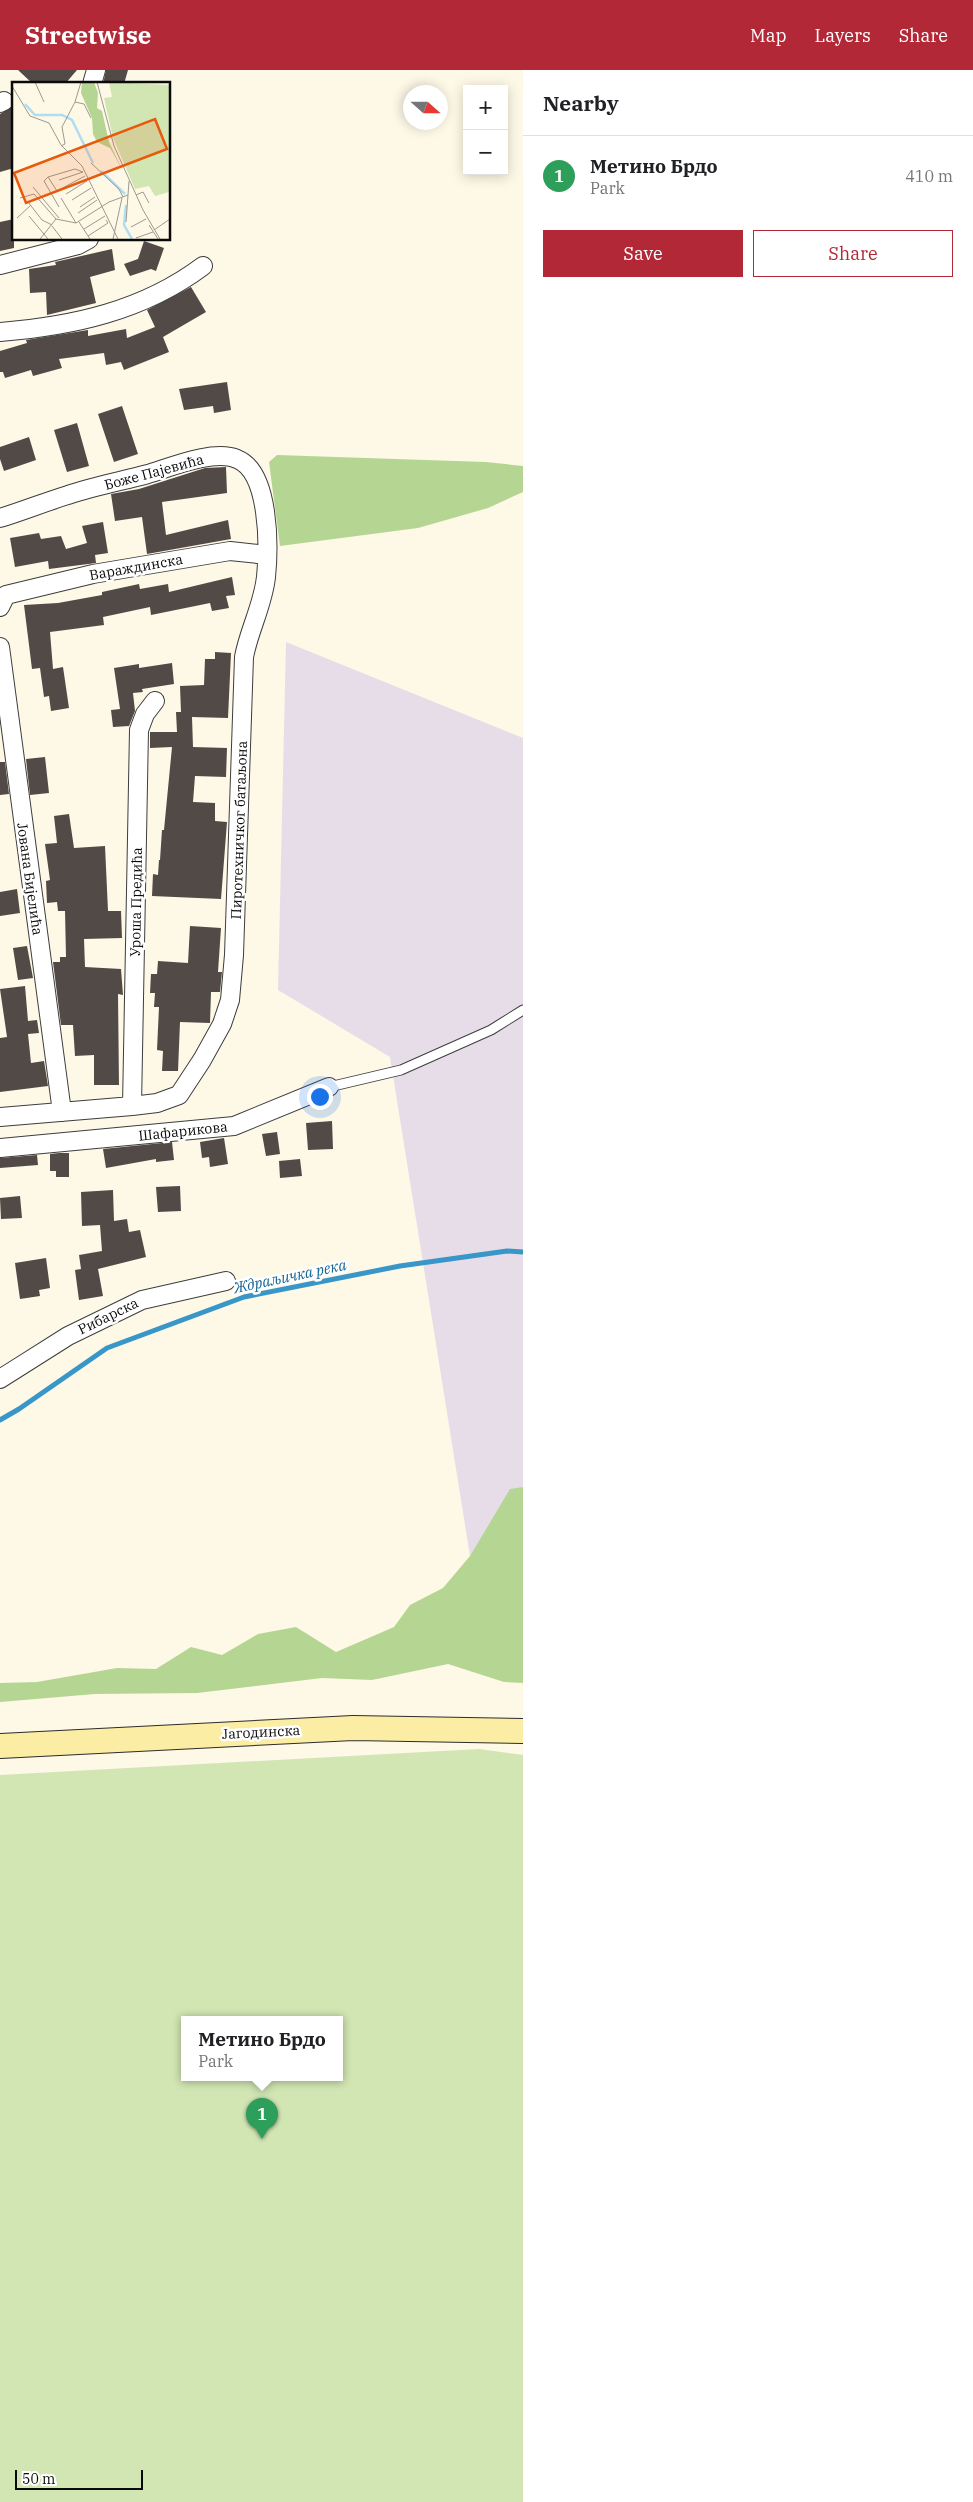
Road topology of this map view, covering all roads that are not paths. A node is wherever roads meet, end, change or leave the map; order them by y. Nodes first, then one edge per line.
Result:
1 (87, 240) edge
2 (0, 265) edge
3 (203, 266) dead end
4 (0, 332) edge
5 (0, 518) edge
6 (267, 555) junction
7 (3, 601) edge
8 (0, 647) edge
9 (154, 702) dead end
10 (523, 1010) edge
11 (330, 1087) joint
12 (132, 1106) junction
13 (62, 1112) junction
14 (0, 1117) edge
15 (0, 1148) edge
16 (226, 1281) dead end
17 (0, 1379) edge
18 (523, 1731) edge
19 (0, 1746) edge

1 - 2 street
3 - 4 street
5 - 6 street, Боже Пајевића
6 - 7 street, Вараждинска
6 - 12 street, Пиротехничког батаљона
8 - 13 street, Јована Бијелића
9 - 12 street, Уроша Предића
10 - 11 lane, Шафарикова
11 - 15 street, Шафарикова
12 - 13 street
13 - 14 street
16 - 17 street, Рибарска
18 - 19 main road, Јагодинска

